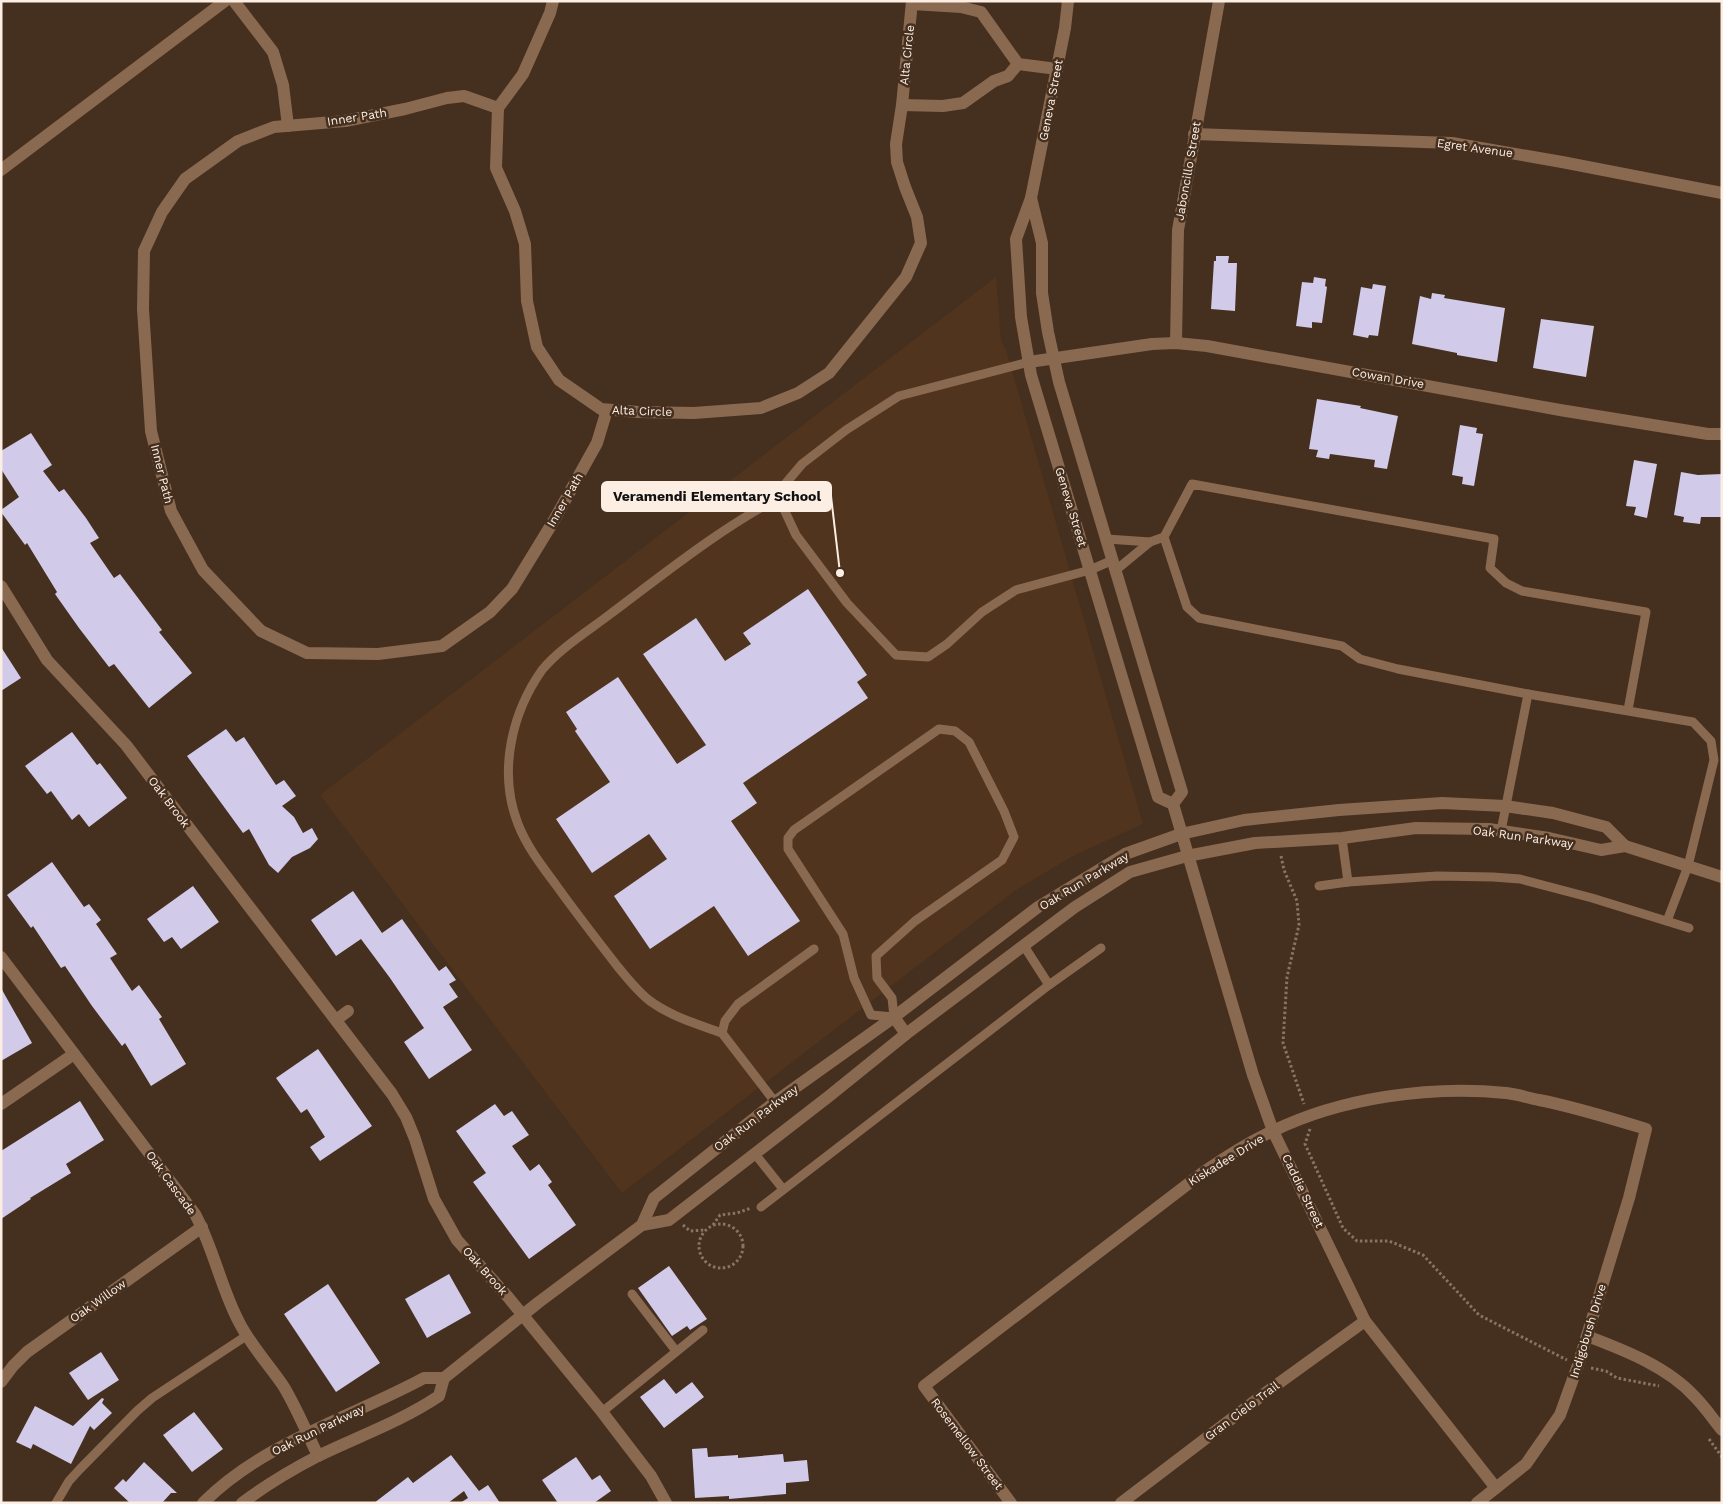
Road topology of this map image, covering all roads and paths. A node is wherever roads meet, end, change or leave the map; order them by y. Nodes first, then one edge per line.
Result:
1 (225, 1) edge
2 (234, 1) edge
3 (553, 1) edge
4 (1068, 1) edge
5 (1219, 1) edge
6 (912, 3) edge
7 (1018, 64) junction
8 (1057, 69) junction
9 (902, 105) junction
10 (498, 108) junction
11 (288, 126) junction
12 (1194, 134) junction
13 (1, 170) edge
14 (1722, 193) edge
15 (1031, 198) junction
16 (1176, 342) junction
17 (1054, 358) junction
18 (1028, 362) junction
19 (607, 410) junction
20 (1722, 434) edge
21 (784, 495) junction
22 (1164, 537) junction
23 (1107, 539) junction
24 (1150, 542) junction
25 (1114, 565) junction
26 (1090, 570) junction
27 (1, 586) edge
28 (1528, 694) junction
29 (1628, 710) junction
30 (1173, 804) junction
31 (1505, 806) junction
32 (1501, 831) junction
33 (1181, 834) junction
34 (1342, 838) junction
35 (1625, 846) junction
36 (1187, 856) junction
37 (1281, 856) dead end
38 (1688, 866) junction
39 (1722, 877) edge
40 (1348, 882) junction
41 (1319, 886) dead end
42 (1667, 921) junction
43 (1689, 928) dead end
44 (1024, 946) junction
45 (1101, 948) dead end
46 (814, 949) dead end
47 (1, 957) edge
48 (1050, 985) junction
49 (348, 1011) dead end
50 (894, 1018) junction
51 (336, 1020) junction
52 (722, 1034) junction
53 (906, 1034) junction
54 (74, 1054) junction
55 (775, 1102) junction
56 (1, 1104) edge
57 (1310, 1116) junction
58 (1646, 1129) joint
59 (1273, 1131) junction
60 (755, 1154) junction
61 (783, 1189) junction
62 (761, 1207) joint
63 (682, 1224) dead end
64 (642, 1225) junction
65 (712, 1225) junction
66 (202, 1227) junction
67 (705, 1230) junction
68 (632, 1294) dead end
69 (522, 1315) junction
70 (1365, 1321) junction
71 (703, 1330) dead end
72 (246, 1336) junction
73 (1587, 1336) junction
74 (676, 1351) junction
75 (1578, 1365) junction
76 (444, 1378) junction
77 (1, 1382) edge
78 (924, 1386) joint
79 (1664, 1387) dead end
80 (602, 1412) junction
81 (1722, 1430) edge
82 (1704, 1431) dead end
83 (308, 1434) junction
84 (318, 1456) junction
85 (1722, 1457) edge
86 (1496, 1488) junction
87 (56, 1503) edge
88 (203, 1503) edge
89 (242, 1503) edge
90 (666, 1503) edge
91 (1011, 1503) edge
92 (1121, 1503) edge
93 (1478, 1503) edge

1 - 13 street
2 - 11 street
3 - 10 street
4 - 8 street, Geneva Street
5 - 12 street, Jaboncillo Street
6 - 7 street, Alta Circle
6 - 9 street, Alta Circle
7 - 8 street
7 - 9 street
8 - 15 street, Geneva Street
9 - 19 street, Alta Circle
10 - 11 street, Inner Path
10 - 19 street, Alta Circle
11 - 19 street, Inner Path
12 - 14 street, Egret Avenue
12 - 16 street, Jaboncillo Street
15 - 17 street, Geneva Street
15 - 18 street, Geneva Street
16 - 17 street, Cowan Drive
16 - 20 street, Cowan Drive
17 - 18 street, Cowan Drive
17 - 23 street, Geneva Street
18 - 21 lane
18 - 26 street, Geneva Street
21 - 26 lane
21 - 52 lane
22 - 24 lane
22 - 28 lane
22 - 29 lane
23 - 24 lane
23 - 25 street, Geneva Street
24 - 25 lane
25 - 26 lane
25 - 30 street, Geneva Street
26 - 30 street, Geneva Street
27 - 51 street, Oak Brook
28 - 29 lane
28 - 31 lane
29 - 38 lane
30 - 33 street
31 - 32 lane
31 - 33 street, Oak Run Parkway
31 - 35 street, Oak Run Parkway
32 - 34 street, Oak Run Parkway
32 - 35 street, Oak Run Parkway
33 - 36 street
33 - 50 street, Oak Run Parkway
34 - 36 street, Oak Run Parkway
34 - 40 lane
35 - 38 street, Oak Run Parkway
36 - 44 street, Oak Run Parkway
36 - 59 street, Caddie Street
37 - 57 path
38 - 39 street, Oak Run Parkway
38 - 42 lane
40 - 41 lane
40 - 42 lane
42 - 43 lane
44 - 48 lane
44 - 53 street, Oak Run Parkway
45 - 48 lane
46 - 52 lane
47 - 54 street, Oak Cascade
48 - 61 lane
49 - 51 street
50 - 50 lane
50 - 53 street
50 - 55 street, Oak Run Parkway
51 - 69 street, Oak Brook
52 - 55 lane
53 - 60 street, Oak Run Parkway
54 - 56 street
54 - 66 street, Oak Cascade
55 - 64 street, Oak Run Parkway
57 - 58 street, Kiskadee Drive
57 - 59 street, Kiskadee Drive
57 - 75 path
58 - 73 street, Indigobush Drive
59 - 70 street, Caddie Street
59 - 78 street, Kiskadee Drive
60 - 61 lane
60 - 64 street, Oak Run Parkway
61 - 62 lane
62 - 65 path
63 - 67 path
64 - 69 street, Oak Run Parkway
65 - 67 path
65 - 67 path
66 - 72 street, Oak Cascade
66 - 77 street, Oak Willow
68 - 74 lane
69 - 76 street, Oak Run Parkway
69 - 80 street, Oak Brook
70 - 86 street, Caddie Street
70 - 92 street, Gran Cielo Trail
71 - 74 lane
72 - 83 street, Oak Cascade
72 - 87 lane
73 - 75 street, Indigobush Drive
73 - 81 street
74 - 80 lane
75 - 79 path
75 - 86 street, Indigobush Drive
76 - 83 street, Oak Run Parkway
76 - 84 street, Oak Run Parkway
78 - 91 street, Rosemellow Street
80 - 90 street, Oak Brook
82 - 85 path
83 - 84 street, Oak Cascade
83 - 88 street, Oak Run Parkway
84 - 89 street, Oak Run Parkway
86 - 93 street, Indigobush Drive

